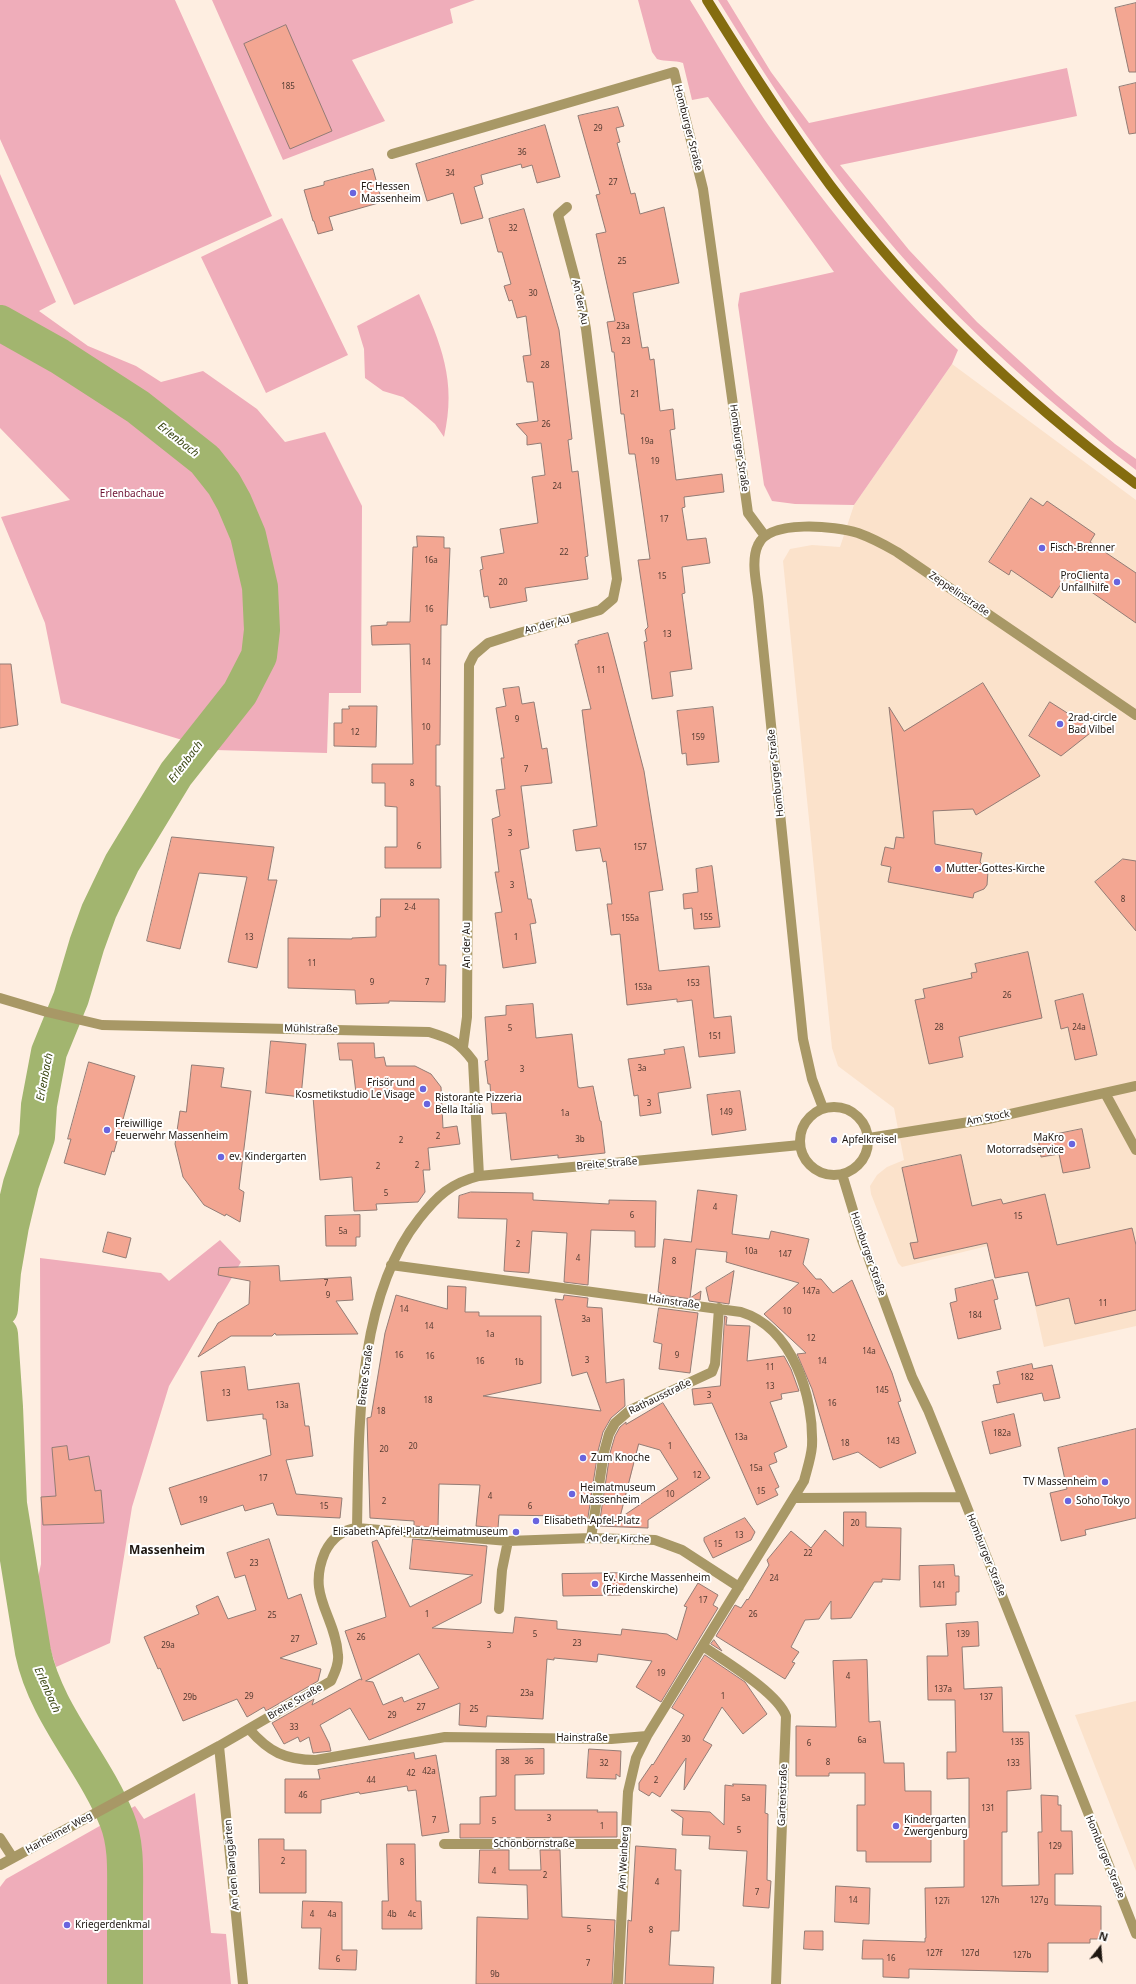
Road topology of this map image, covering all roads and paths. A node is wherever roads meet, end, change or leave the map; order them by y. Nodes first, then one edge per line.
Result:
1 (706, 0) edge
2 (392, 154) dead end
3 (566, 207) dead end
4 (1136, 484) edge
5 (765, 536) junction
6 (1136, 714) edge
7 (0, 998) edge
8 (463, 1047) junction
9 (1136, 1086) edge
10 (1105, 1093) junction
11 (823, 1108) junction
12 (869, 1138) junction
13 (800, 1145) junction
14 (1136, 1150) edge
15 (842, 1174) junction
16 (480, 1176) junction
17 (391, 1265) junction
18 (719, 1308) junction
19 (963, 1497) junction
20 (795, 1498) junction
21 (357, 1528) junction
22 (590, 1538) junction
23 (508, 1542) junction
24 (739, 1587) junction
25 (499, 1609) dead end
26 (703, 1646) junction
27 (249, 1729) junction
28 (647, 1736) junction
29 (219, 1746) junction
30 (126, 1796) joint
31 (0, 1838) edge
32 (444, 1844) dead end
33 (625, 1844) junction
34 (13, 1858) junction
35 (0, 1865) edge
36 (1136, 1934) edge
37 (243, 1984) edge
38 (618, 1984) edge
39 (776, 1984) edge

1 - 4 main road
2 - 5 street, Homburger Straße
3 - 8 street, An der Au
5 - 6 street, Zeppelinstraße
5 - 11 street, Homburger Straße
7 - 8 street, Mühlstraße
8 - 16 street, Mühlstraße
9 - 10 street, Am Stock
10 - 12 street, Am Stock
10 - 14 street
11 - 12 street
11 - 13 street
12 - 15 street
13 - 15 street
13 - 16 street, Breite Straße
15 - 19 street, Homburger Straße
16 - 17 street, Breite Straße
17 - 18 street, Hainstraße
17 - 21 street, Breite Straße
18 - 20 street, Hainstraße
18 - 22 street, Rathausstraße
19 - 20 street
19 - 36 street, Homburger Straße
20 - 24 street, Hainstraße
21 - 23 street, An der Kirche
21 - 27 street, Breite Straße
22 - 23 street, An der Kirche
22 - 24 street, An der Kirche
23 - 25 street
24 - 26 street, Hainstraße
26 - 28 street, Hainstraße
26 - 39 street, Gartenstraße
27 - 28 street, Hainstraße
27 - 29 street, Breite Straße
28 - 33 street, Am Weinberg
29 - 30 street, Breite Straße
29 - 37 street, An den Banggärten
30 - 34 street, Harheimer Weg
31 - 34 street
32 - 33 street, Schönbornstraße
33 - 38 street, Am Weinberg
34 - 35 street, Harheimer Weg

